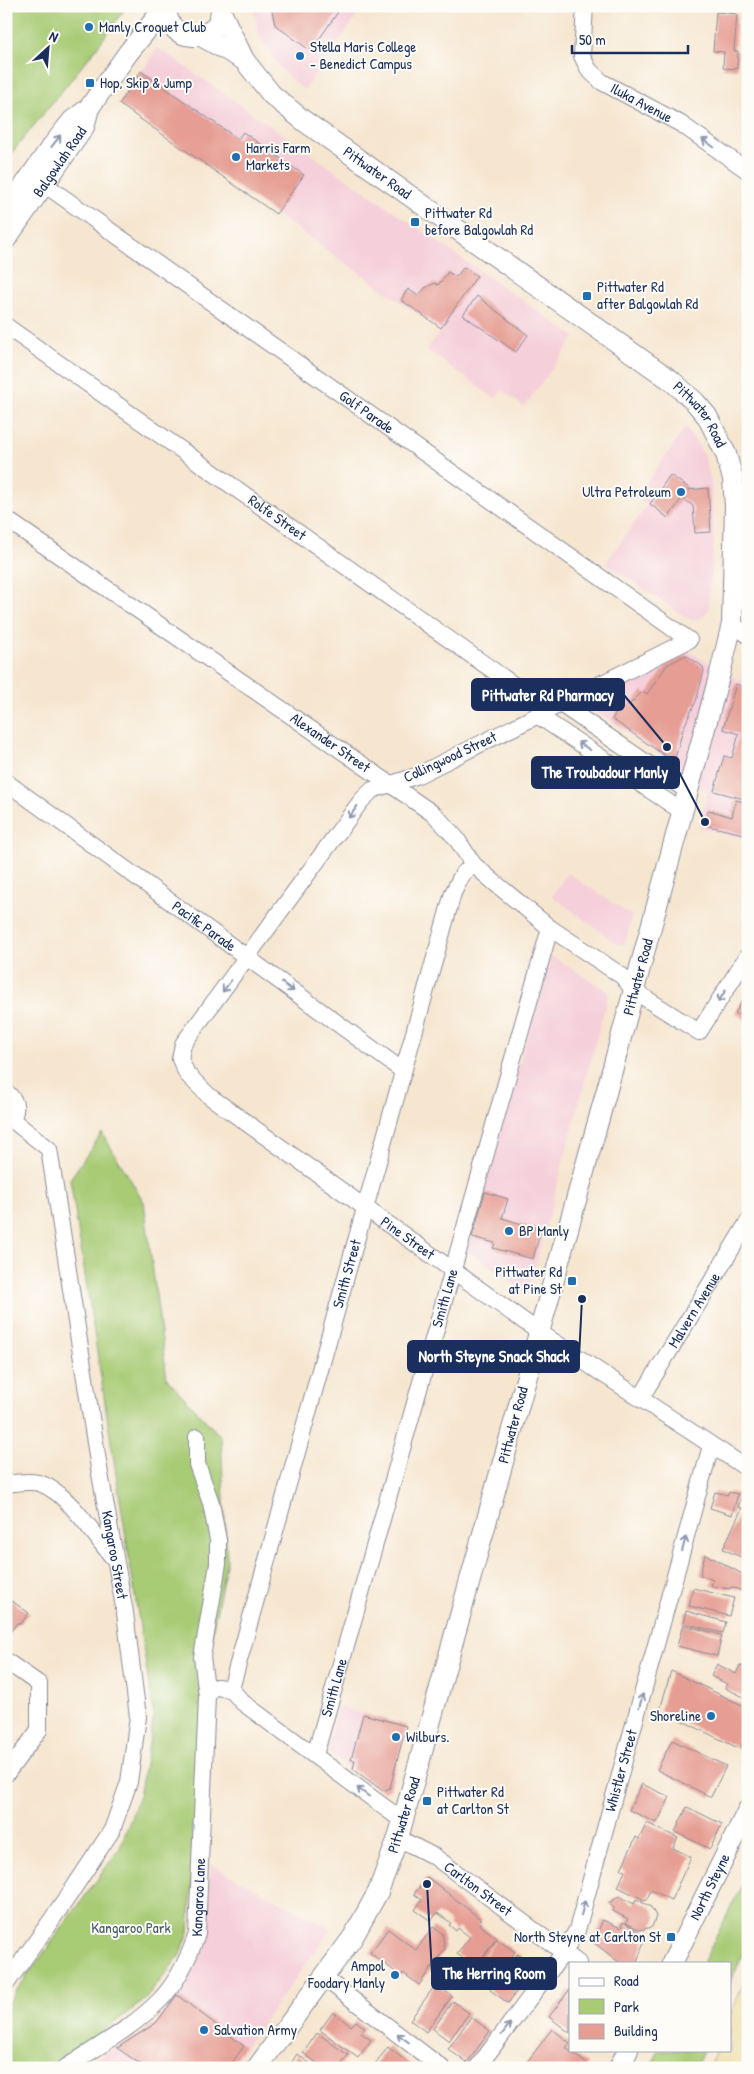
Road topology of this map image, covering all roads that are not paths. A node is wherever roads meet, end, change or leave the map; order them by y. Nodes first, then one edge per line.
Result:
1 (166, 6) edge
2 (585, 6) edge
3 (221, 9) edge
4 (194, 36) junction
5 (128, 53) junction
6 (244, 60) junction
7 (89, 108) junction
8 (748, 171) edge
9 (44, 184) junction
10 (6, 212) edge
11 (6, 239) edge
12 (6, 326) edge
13 (6, 519) edge
14 (743, 625) edge
15 (689, 640) joint
16 (549, 710) junction
17 (6, 782) edge
18 (390, 784) junction
19 (689, 792) junction
20 (683, 812) junction
21 (473, 864) junction
22 (550, 928) junction
23 (748, 955) edge
24 (248, 958) junction
25 (634, 991) junction
26 (180, 1058) joint
27 (403, 1071) junction
28 (6, 1092) edge
29 (9, 1117) edge
30 (366, 1207) junction
31 (748, 1222) edge
32 (454, 1269) junction
33 (539, 1332) junction
34 (640, 1398) junction
35 (196, 1438) dead end
36 (711, 1446) junction
37 (748, 1469) edge
38 (6, 1484) edge
39 (116, 1562) junction
40 (6, 1661) edge
41 (231, 1688) junction
42 (207, 1696) junction
43 (315, 1755) junction
44 (6, 1774) edge
45 (748, 1810) edge
46 (400, 1829) junction
47 (564, 1952) junction
48 (577, 1962) edge
49 (672, 1962) edge
50 (323, 1977) junction
51 (6, 1984) edge
52 (627, 2052) edge
53 (64, 2068) edge
54 (257, 2068) edge
55 (442, 2068) edge
56 (477, 2068) edge
57 (619, 2068) edge

1 - 4 main road, Pittwater Road
1 - 5 main road, Balgowlah Road
8 -> 2 street, Iluka Avenue
3 - 4 main road
3 - 6 main road, Pittwater Road
4 - 5 main road, Balgowlah Road
4 - 6 main road, Pittwater Road
5 - 7 main road, Balgowlah Road
6 - 14 main road, Pittwater Road
7 - 9 main road, Balgowlah Road
10 -> 7 main road, Balgowlah Road
9 - 11 main road, Balgowlah Road
9 - 15 street, Golf Parade
12 - 16 street, Rolfe Street
13 - 18 street, Alexander Street
14 - 19 main road, Pittwater Road
15 - 16 street, Collingwood Street
16 - 18 street, Collingwood Street
16 - 19 street, Rolfe Street
20 -> 16 street, Rolfe Street
17 - 24 street, Pacific Parade
18 - 21 street, Alexander Street
18 -> 24 street, Collingwood Street
19 - 20 main road, Pittwater Road
20 - 25 main road, Pittwater Road
21 - 22 street, Alexander Street
21 - 27 street, Smith Street
22 - 25 street, Alexander Street
22 - 32 street, Smith Lane
23 -> 25 street, Alexander Street
24 -> 26 street, Collingwood Street
24 -> 27 street, Pacific Parade
25 - 33 main road, Pittwater Road
26 - 30 street, Pine Street
27 - 30 street, Smith Street
28 - 29 street
29 - 39 street, Kangaroo Street
30 - 32 street, Pine Street
30 - 41 street, Smith Street
31 - 34 street, Malvern Avenue
32 - 33 street, Pine Street
32 - 43 street, Smith Lane
33 - 34 street, Pine Street
33 - 46 main road, Pittwater Road
34 - 36 street, Pine Street
35 - 42 street, Kangaroo Lane
36 - 37 street, Pine Street
47 -> 36 street, Whistler Street
38 - 39 street
39 - 51 street, Kangaroo Street
40 - 44 street
41 - 42 street
41 - 43 street, Carlton Street
42 - 53 street, Kangaroo Lane
46 -> 43 street, Carlton Street
45 - 49 main road, North Steyne
46 - 47 street, Carlton Street
46 - 50 main road, Pittwater Road
47 - 48 street, Carlton Street
56 -> 47 street, Whistler Street
50 - 54 main road, Pittwater Road
55 -> 50 street
52 - 57 main road

